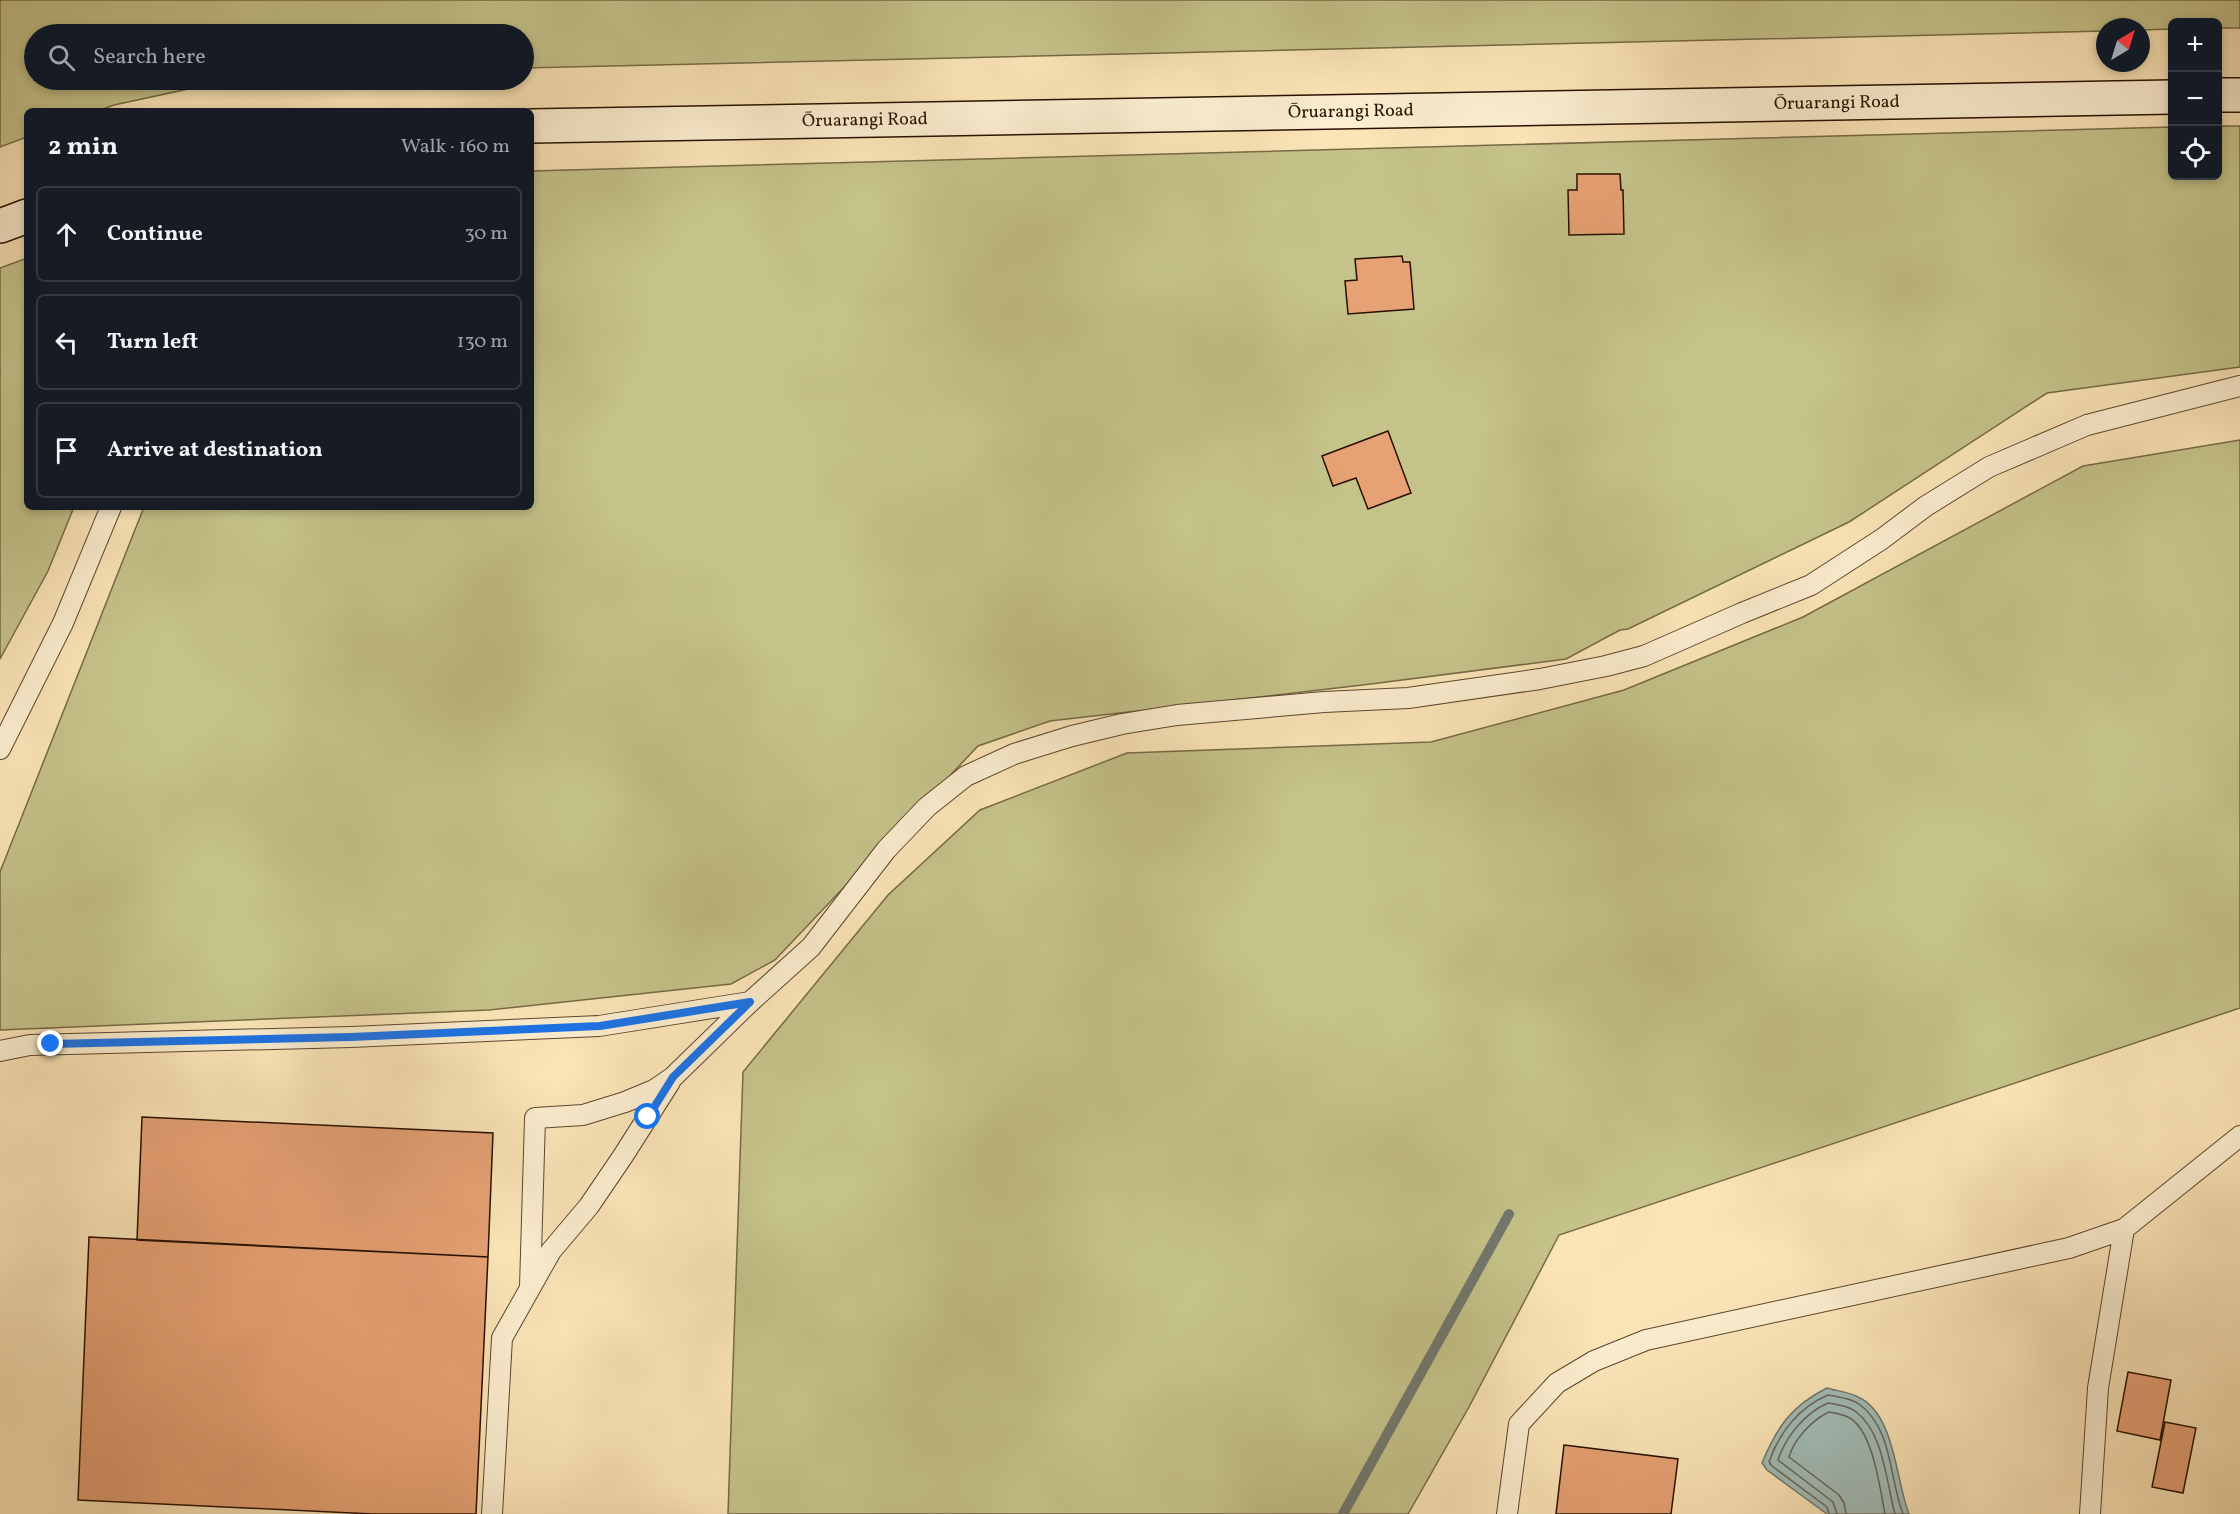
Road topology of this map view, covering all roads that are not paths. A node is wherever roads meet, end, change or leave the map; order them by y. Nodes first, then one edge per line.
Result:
1 (2222, 95) edge
2 (2240, 95) edge
3 (2168, 97) edge
4 (534, 126) edge
5 (24, 217) edge
6 (0, 226) edge
7 (2240, 386) edge
8 (110, 510) edge
9 (0, 749) edge
10 (750, 1002) junction
11 (0, 1051) edge
12 (673, 1077) junction
13 (2240, 1136) edge
14 (2124, 1229) junction
15 (530, 1287) junction
16 (492, 1514) edge
17 (1507, 1514) edge
18 (2090, 1514) edge

1 - 2 street
3 - 4 street, Ōruarangi Road
5 - 6 street
7 - 10 lane
8 - 9 lane
10 - 11 lane
10 - 12 lane
12 - 15 lane
12 - 15 lane
13 - 14 lane
14 - 17 lane
14 - 18 lane
15 - 16 lane

